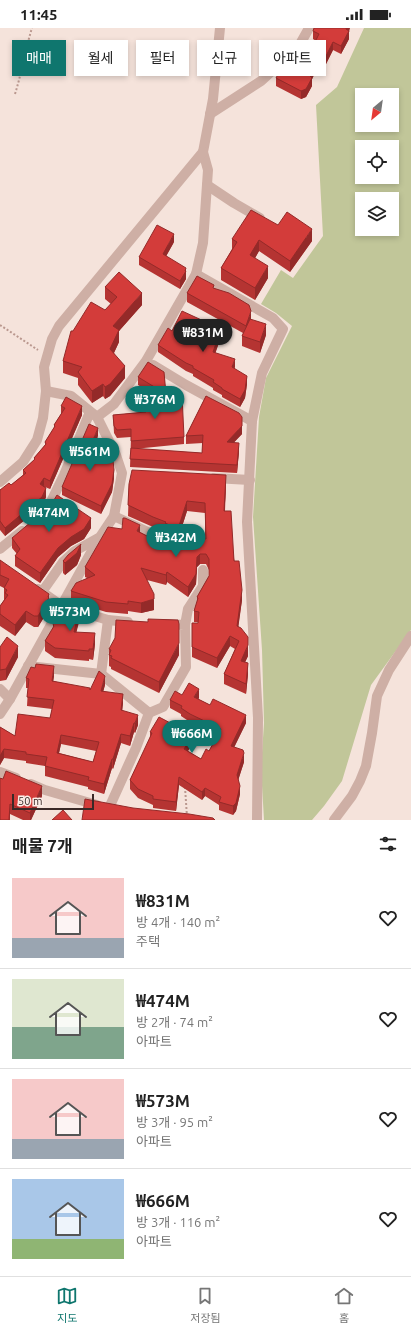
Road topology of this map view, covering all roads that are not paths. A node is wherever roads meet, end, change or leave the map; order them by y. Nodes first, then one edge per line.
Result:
1 (220, 28) edge
2 (309, 28) edge
3 (210, 114) junction
4 (203, 152) junction
5 (207, 185) junction
6 (271, 223) edge
7 (196, 274) junction
8 (146, 361) junction
9 (46, 391) junction
10 (94, 414) junction
11 (252, 421) junction
12 (204, 478) edge
13 (250, 480) junction
14 (0, 482) edge
15 (114, 516) junction
16 (100, 537) junction
17 (179, 547) edge
18 (0, 549) edge
19 (203, 570) dead end
20 (30, 584) edge
21 (42, 592) junction
22 (62, 606) junction
23 (108, 620) junction
24 (139, 622) edge
25 (154, 623) edge
26 (185, 625) junction
27 (411, 636) edge
28 (28, 666) junction
29 (101, 674) junction
30 (0, 689) edge
31 (10, 699) junction
32 (149, 713) junction
33 (0, 714) edge
34 (0, 772) edge
35 (257, 820) edge
36 (334, 820) edge

1 - 3 street
2 - 3 street
3 - 4 street
4 - 5 street
4 - 9 street
5 - 6 street
5 - 7 street
7 - 8 street
7 - 11 street
8 - 10 street
8 - 11 street
9 - 10 street
9 - 14 street
10 - 15 street
10 - 18 street
11 - 13 street
12 - 13 street
13 - 35 street
15 - 16 street
15 - 17 street
16 - 21 street
16 - 22 street
19 - 26 street
20 - 21 street
21 - 22 street
22 - 23 street
22 - 28 street
23 - 24 street
23 - 29 street
25 - 26 street
26 - 32 street
27 - 36 street
28 - 29 street
28 - 31 street
29 - 32 street
30 - 31 street
31 - 33 street
32 - 34 street

